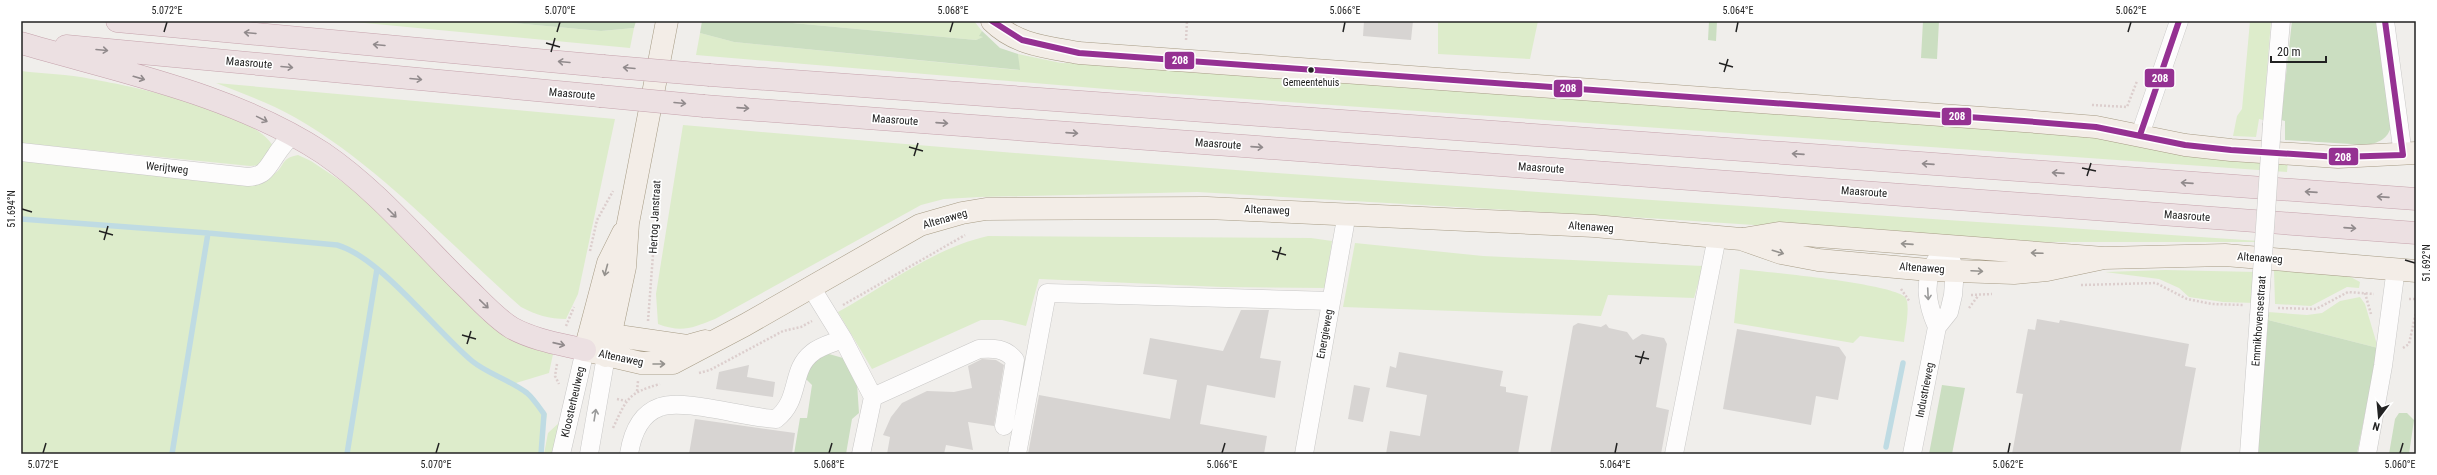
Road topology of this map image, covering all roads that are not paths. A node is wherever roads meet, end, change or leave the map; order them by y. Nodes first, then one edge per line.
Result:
1 (117, 21) edge
2 (667, 21) edge
3 (992, 21) edge
4 (2179, 21) edge
5 (2281, 21) edge
6 (2385, 21) edge
7 (21, 43) edge
8 (292, 134) junction
9 (2140, 135) junction
10 (21, 152) edge
11 (2409, 154) edge
12 (2416, 200) edge
13 (1346, 213) junction
14 (628, 223) junction
15 (2416, 233) edge
16 (1717, 237) junction
17 (1741, 239) junction
18 (1946, 247) junction
19 (2104, 258) junction
20 (2406, 269) edge
21 (1929, 270) junction
22 (1955, 270) junction
23 (811, 287) junction
24 (1331, 301) junction
25 (1937, 327) junction
26 (611, 335) junction
27 (722, 337) junction
28 (843, 340) junction
29 (585, 350) junction
30 (606, 356) junction
31 (873, 397) junction
32 (1004, 426) dead end
33 (561, 454) edge
34 (589, 454) edge
35 (629, 454) edge
36 (861, 454) edge
37 (1017, 454) edge
38 (1304, 454) edge
39 (1674, 454) edge
40 (1912, 454) edge
41 (2249, 454) edge
42 (2367, 454) edge

12 -> 1 highway, bridge
2 - 14 main road, Hertog Janstraat
3 - 9 main road
4 - 9 street
5 - 41 street, Emmikhovensestraat, bridge
6 - 11 street
7 -> 8 highway
7 -> 15 highway, Maasroute, bridge
8 - 10 street, Werijtweg
8 -> 29 highway
9 - 11 main road
13 - 16 main road, Altenaweg
13 - 23 main road, Altenaweg
13 - 24 street, Energieweg
14 - 26 main road, Hertog Janstraat
14 -> 29 main road, Hertog Janstraat
16 - 17 main road, Altenaweg
16 - 39 street
18 -> 17 main road, Altenaweg
17 -> 21 main road, Altenaweg
19 -> 18 main road, Altenaweg
18 - 21 street
18 - 22 street, Industrieweg
19 - 20 main road, Altenaweg
22 -> 19 main road, Altenaweg
20 - 42 street
21 - 22 main road, Altenaweg
21 -> 25 street
22 - 25 street, Industrieweg
23 - 27 main road, Altenaweg
23 - 28 street
24 - 37 street
24 - 38 street, Energieweg
25 - 40 street, Industrieweg
26 - 27 main road, Altenaweg
26 - 29 main road, Altenaweg
26 - 30 main road, Hertog Janstraat
30 -> 27 main road, Altenaweg
28 - 31 street
28 - 35 street
29 - 30 main road, Altenaweg
29 - 33 street, Kloosterheulweg
34 -> 30 street, Kloosterheulweg
31 - 32 street
31 - 36 street

